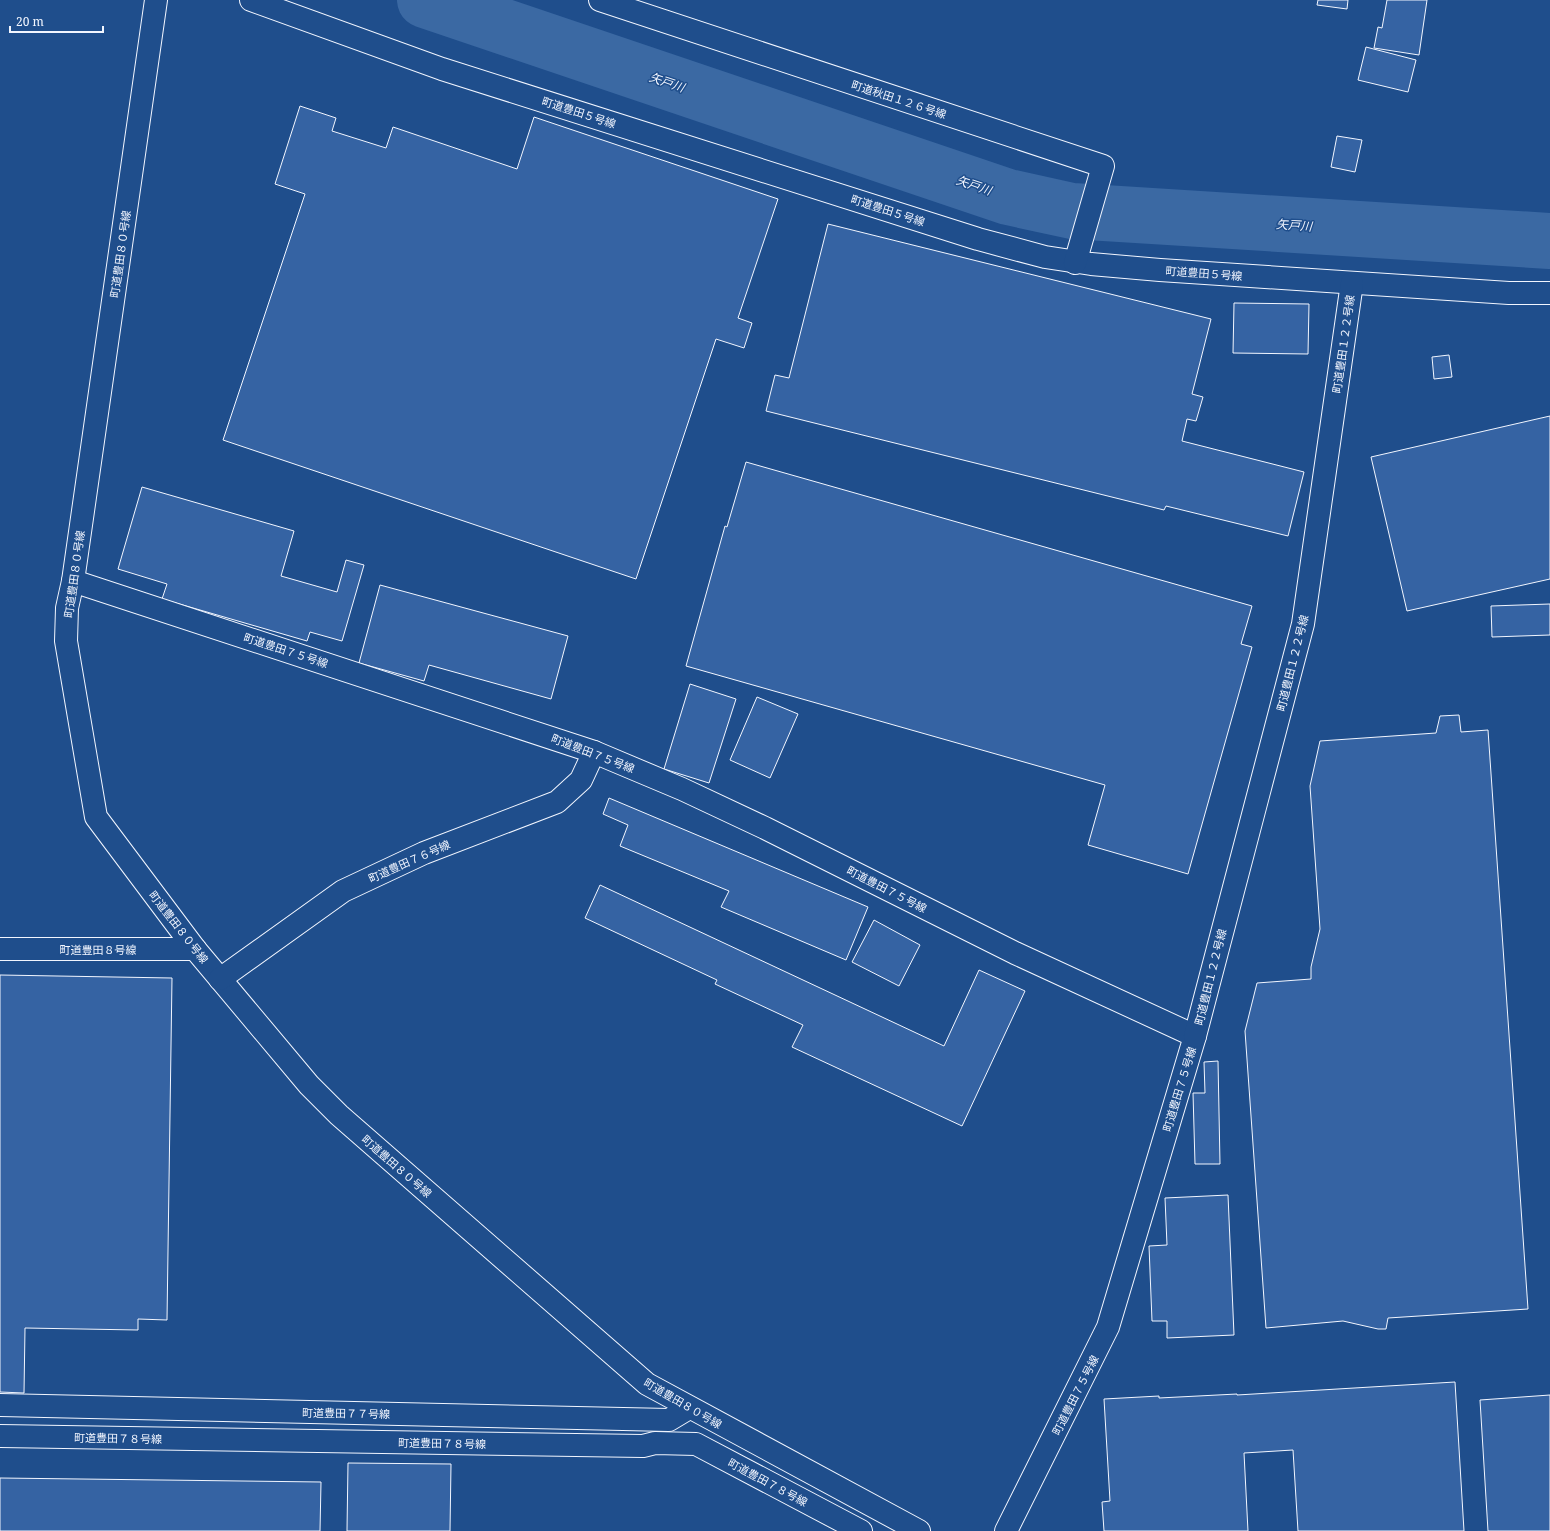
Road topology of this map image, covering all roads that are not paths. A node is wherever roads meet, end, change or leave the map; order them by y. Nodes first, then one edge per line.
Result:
1 (156, 0) edge
2 (250, 0) edge
3 (600, 0) edge
4 (1075, 263) junction
5 (1352, 283) junction
6 (1550, 293) edge
7 (73, 581) junction
8 (594, 752) junction
9 (0, 949) edge
10 (195, 949) junction
11 (220, 979) junction
12 (1195, 1036) junction
13 (0, 1405) edge
14 (689, 1408) junction
15 (0, 1436) edge
16 (861, 1531) edge
17 (919, 1531) edge
18 (1006, 1531) edge

1 - 7 street, 町道豊田８０号線
2 - 4 street, 町道豊田５号線
3 - 4 street, 町道秋田１２６号線
4 - 5 street, 町道豊田５号線
5 - 6 street, 町道豊田５号線
5 - 12 street, 町道豊田１２２号線
7 - 8 street, 町道豊田７５号線
7 - 10 street, 町道豊田８０号線
8 - 11 street, 町道豊田７６号線
8 - 12 street, 町道豊田７５号線
9 - 10 street, 町道豊田８号線
10 - 11 street, 町道豊田８０号線
11 - 14 street, 町道豊田８０号線
12 - 18 street, 町道豊田７５号線
13 - 14 street, 町道豊田７７号線
14 - 17 street, 町道豊田８０号線
15 - 16 street, 町道豊田７８号線

